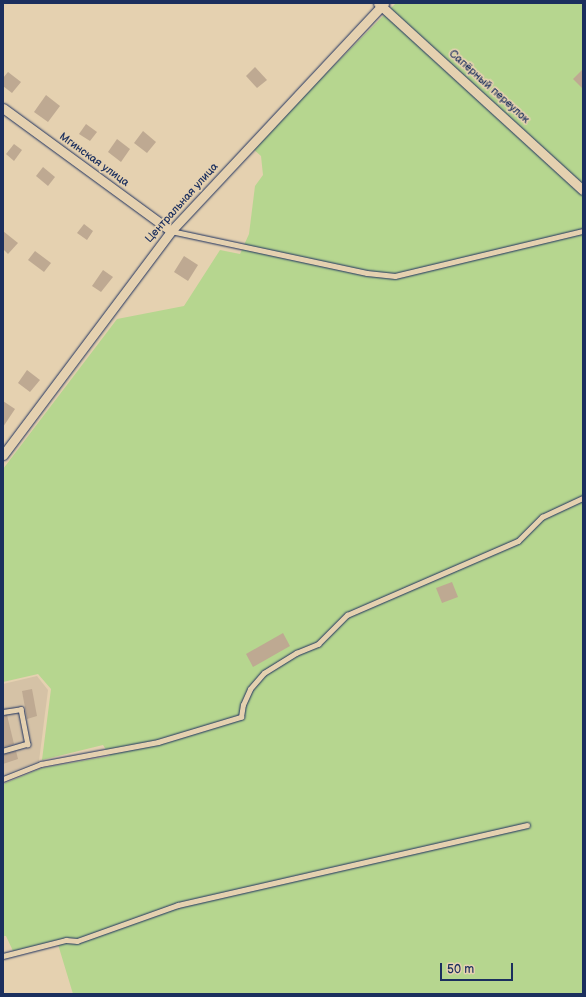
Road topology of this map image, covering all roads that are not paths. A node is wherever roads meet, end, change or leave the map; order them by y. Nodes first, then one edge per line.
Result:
1 (381, 4) edge
2 (3, 108) edge
3 (583, 190) edge
4 (171, 231) junction
5 (583, 231) edge
6 (3, 455) edge
7 (583, 498) edge
8 (3, 712) edge
9 (3, 751) edge
10 (3, 779) edge
11 (527, 825) dead end
12 (3, 956) edge

1 - 3 street, Сапёрный переулок
1 - 4 street, Центральная улица
2 - 4 street, Мгинская улица
4 - 5 lane
4 - 6 street, Центральная улица
7 - 10 lane
8 - 9 lane
11 - 12 lane

